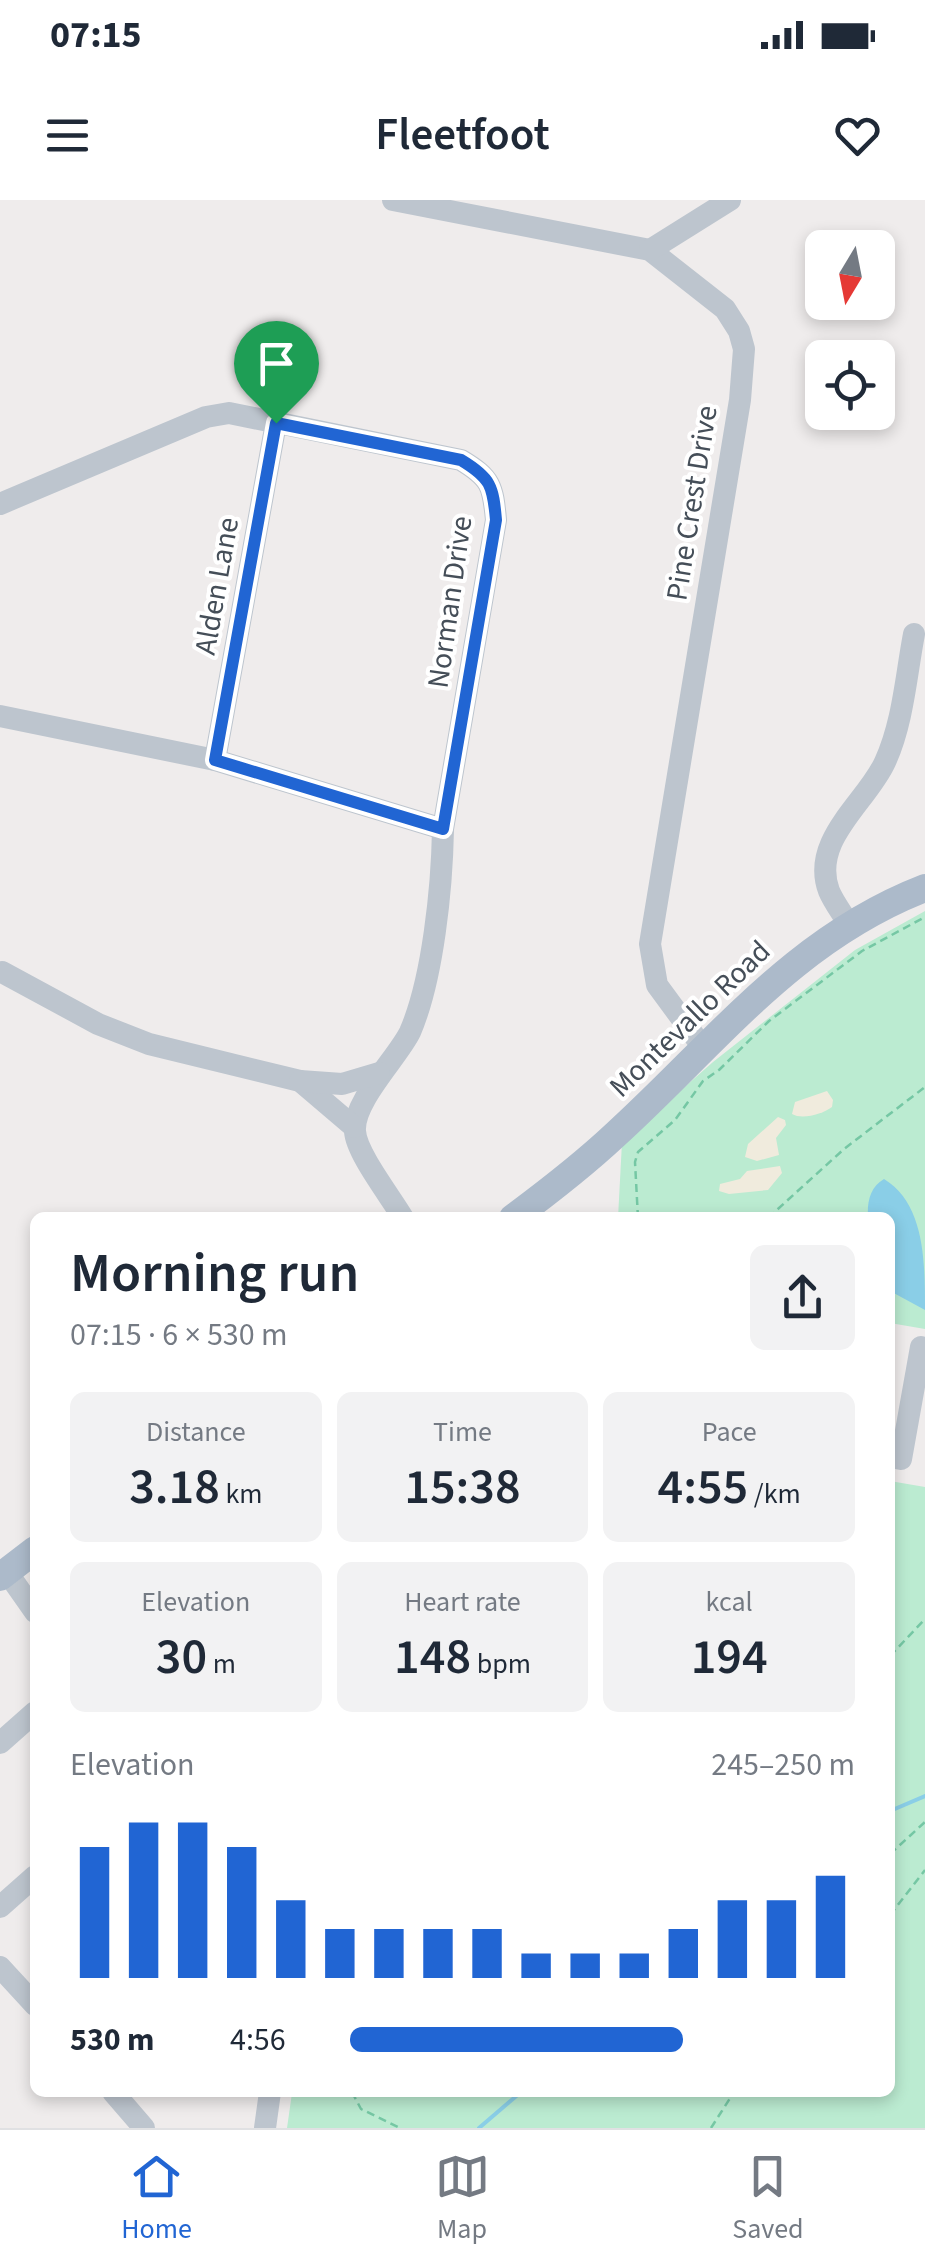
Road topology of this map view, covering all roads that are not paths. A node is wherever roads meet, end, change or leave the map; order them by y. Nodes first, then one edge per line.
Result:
1 (392, 200) edge
2 (730, 200) edge
3 (650, 250) junction
4 (276, 423) junction
5 (0, 504) edge
6 (914, 634) dead end
7 (0, 716) edge
8 (215, 760) junction
9 (443, 829) junction
10 (925, 888) edge
11 (849, 925) junction
12 (1, 965) edge
13 (704, 1048) junction
14 (380, 1073) junction
15 (300, 1081) junction
16 (354, 1127) junction
17 (399, 1212) edge
18 (520, 1212) edge
19 (921, 1348) dead end
20 (895, 1458) edge
21 (30, 1554) edge
22 (4, 1574) edge
23 (30, 1606) edge
24 (30, 1716) edge
25 (0, 1743) edge
26 (30, 1880) edge
27 (0, 1907) edge
28 (0, 1967) edge
29 (30, 2000) edge
30 (117, 2097) edge
31 (269, 2097) edge
32 (144, 2128) edge
33 (265, 2128) edge

1 - 3 street, Pine Crest Drive
2 - 3 street
3 - 13 street, Pine Crest Drive
4 - 5 street, Norman Drive
4 - 8 street, Alden Lane
4 - 9 street, Norman Drive
6 - 11 street
7 - 8 street
8 - 9 street
9 - 14 street, Norman Drive
10 - 11 main road, Montevallo Road
11 - 13 main road, Montevallo Road
12 - 15 street
13 - 18 main road, Montevallo Road
14 - 15 street
14 - 16 street, Norman Drive
15 - 16 street
16 - 17 street
19 - 20 street
21 - 22 main road
22 - 23 street
24 - 25 street
26 - 27 street
28 - 29 street
30 - 32 street
31 - 33 street

